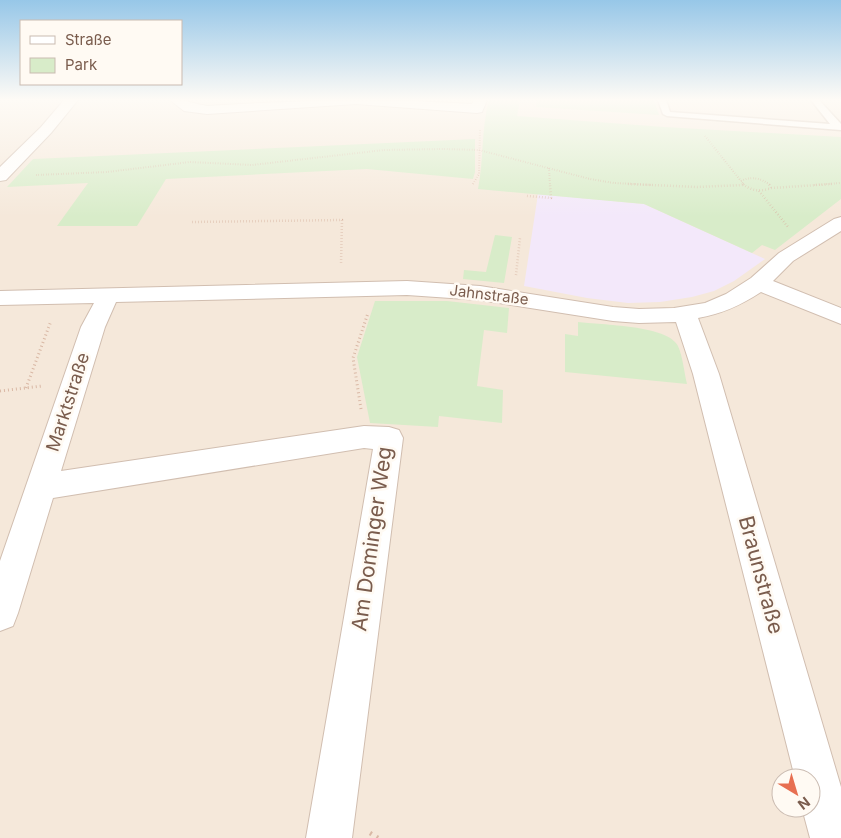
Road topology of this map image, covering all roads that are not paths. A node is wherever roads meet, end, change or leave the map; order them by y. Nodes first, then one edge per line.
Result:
1 (37, 139) edge
2 (0, 176) edge
3 (841, 223) edge
4 (759, 283) junction
5 (108, 296) junction
6 (0, 298) edge
7 (685, 313) junction
8 (841, 317) edge
9 (40, 487) junction
10 (0, 613) edge
11 (329, 838) edge
12 (833, 838) edge

1 - 2 street
3 - 4 street, Jahnstraße
4 - 7 street, Jahnstraße
4 - 8 street
5 - 6 street
5 - 7 street, Jahnstraße
5 - 9 street, Marktstraße
7 - 12 street, Braunstraße
9 - 10 street, Marktstraße
9 - 11 street, Am Dominger Weg

